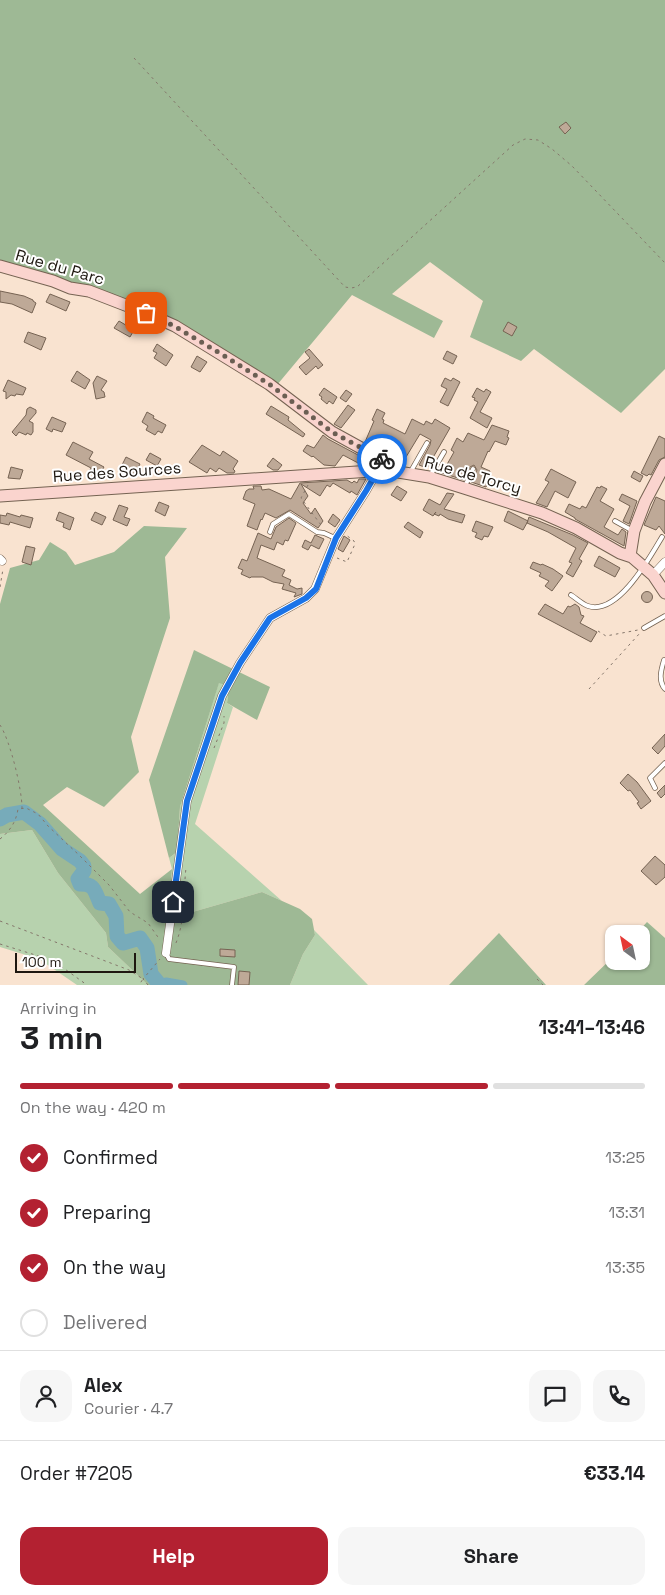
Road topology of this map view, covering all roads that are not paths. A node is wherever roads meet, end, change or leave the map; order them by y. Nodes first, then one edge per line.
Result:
1 (0, 266) edge
2 (427, 443) dead end
3 (444, 452) dead end
4 (665, 464) edge
5 (382, 470) junction
6 (473, 470) dead end
7 (410, 474) junction
8 (429, 477) junction
9 (237, 480) joint
10 (464, 488) junction
11 (0, 496) edge
12 (615, 521) dead end
13 (634, 531) junction
14 (270, 532) dead end
15 (338, 534) junction
16 (662, 537) dead end
17 (630, 556) junction
18 (665, 562) edge
19 (644, 566) junction
20 (653, 575) junction
21 (665, 594) edge
22 (571, 595) dead end
23 (665, 616) edge
24 (644, 628) road end
25 (664, 660) edge
26 (665, 690) edge
27 (665, 763) edge
28 (655, 788) dead end
29 (166, 953) joint
30 (232, 985) edge

1 - 5 street, Rue du Parc
2 - 7 lane
3 - 8 lane
4 - 13 street
5 - 7 street, Rue de Torcy
5 - 9 street, Rue de Torcy
5 - 15 street
6 - 10 lane
7 - 8 street, Rue de Torcy
8 - 10 street, Rue de Torcy
9 - 11 street, Rue des Sources
10 - 17 street, Rue de Torcy
12 - 13 lane
13 - 17 street
14 - 15 lane
15 - 29 street
16 - 19 lane
17 - 19 street, Rue de Torcy
18 - 20 street
19 - 20 street, Rue de Torcy
19 - 22 lane
20 - 21 street, Rue de Torcy
23 - 24 lane
25 - 26 lane
27 - 28 lane
29 - 30 lane

